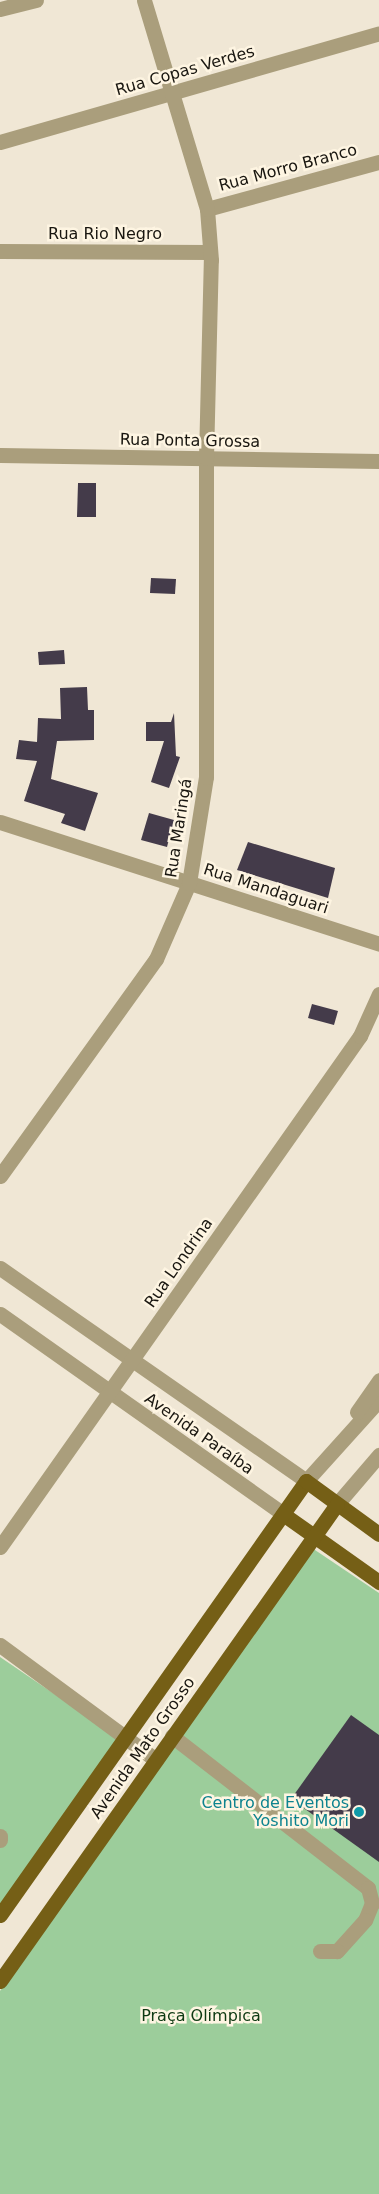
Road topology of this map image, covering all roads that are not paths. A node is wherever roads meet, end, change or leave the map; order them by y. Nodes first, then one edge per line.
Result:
1 (36, 0) edge
2 (144, 0) edge
3 (0, 9) edge
4 (379, 33) edge
5 (171, 93) junction
6 (0, 142) edge
7 (379, 162) edge
8 (207, 209) junction
9 (0, 251) edge
10 (210, 252) junction
11 (0, 455) edge
12 (206, 458) junction
13 (379, 461) edge
14 (0, 822) edge
15 (190, 883) junction
16 (379, 944) edge
17 (379, 994) edge
18 (0, 1176) edge
19 (0, 1268) edge
20 (0, 1314) edge
21 (134, 1358) junction
22 (379, 1380) edge
23 (110, 1392) junction
24 (379, 1400) edge
25 (334, 1446) junction
26 (379, 1455) edge
27 (306, 1481) junction
28 (337, 1504) junction
29 (282, 1514) junction
30 (379, 1534) edge
31 (314, 1536) junction
32 (0, 1547) edge
33 (379, 1582) edge
34 (0, 1646) edge
35 (172, 1736) junction
36 (126, 1737) junction
37 (156, 1760) junction
38 (0, 1836) edge
39 (0, 1840) edge
40 (0, 1915) edge
41 (320, 1951) dead end
42 (0, 1981) edge

1 - 3 street
2 - 5 street, Rua Maringá
4 - 5 street, Rua Copas Verdes
5 - 6 street, Rua Copas Verdes
5 - 8 street, Rua Maringá
7 - 8 street, Rua Morro Branco
8 - 10 street, Rua Maringá
9 - 10 street, Rua Rio Negro
10 - 12 street, Rua Maringá
11 - 12 street, Rua Ponta Grossa
12 - 13 street, Rua Ponta Grossa
12 - 15 street, Rua Maringá
14 - 15 street, Rua Mandaguari
15 - 16 street, Rua Mandaguari
15 - 18 street, Rua Maringá
17 - 21 street, Rua Londrina
19 - 21 street, Avenida Paraíba
20 - 23 street, Avenida Paraíba
21 - 23 street, Rua Londrina
21 - 27 street, Avenida Paraíba
22 - 25 street
23 - 29 street, Avenida Paraíba
23 - 32 street, Rua Londrina
24 - 25 street
25 - 27 street
26 - 28 street
27 - 28 main road, Avenida Paraíba
27 - 29 main road, Avenida Mato Grosso
28 - 30 main road, Avenida Paraíba
28 - 31 main road, Avenida Mato Grosso
29 - 31 main road, Avenida Paraíba
29 - 36 main road, Avenida Mato Grosso
31 - 33 main road, Avenida Paraíba
31 - 35 main road, Avenida Mato Grosso
34 - 36 street
35 - 37 main road, Avenida Mato Grosso
35 - 41 street
36 - 37 street
36 - 40 main road, Avenida Mato Grosso
37 - 42 main road, Avenida Mato Grosso
38 - 39 street

